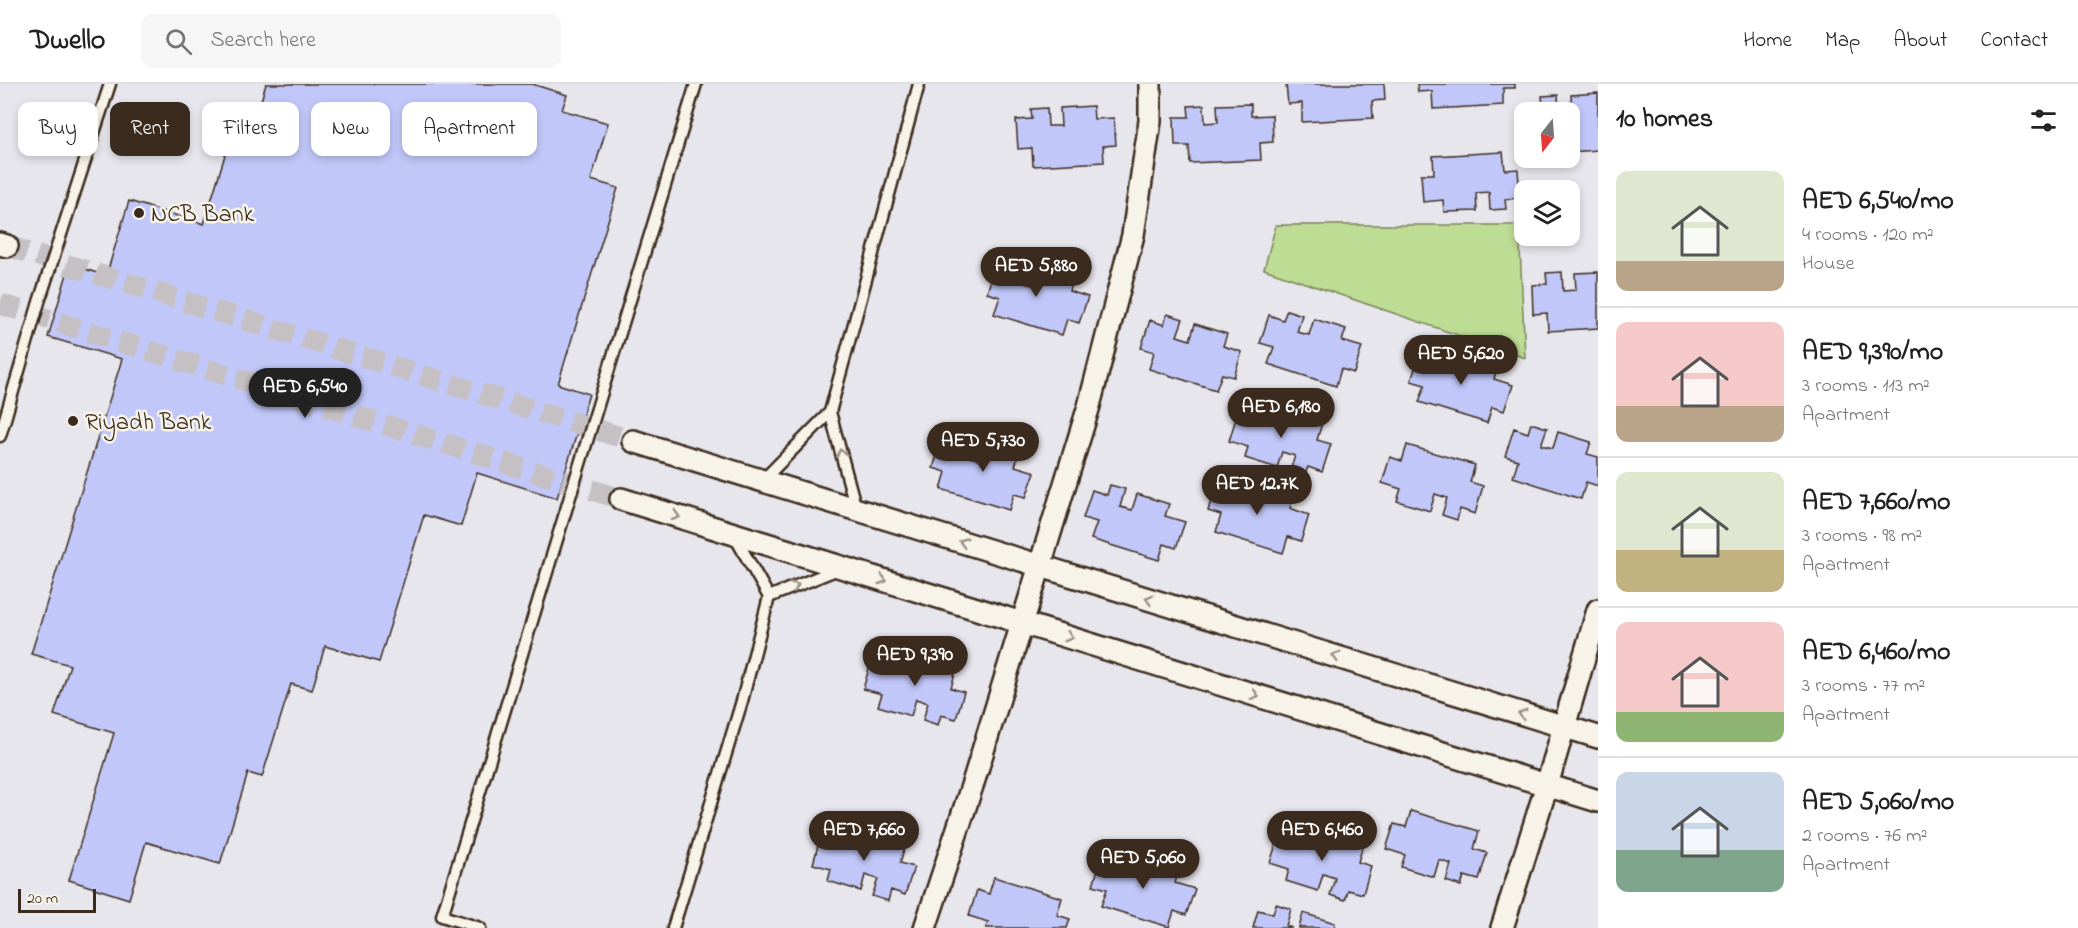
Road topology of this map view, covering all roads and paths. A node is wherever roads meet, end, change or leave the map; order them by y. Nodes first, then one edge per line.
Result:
1 (110, 84) edge
2 (696, 84) edge
3 (919, 84) edge
4 (1150, 84) edge
5 (830, 412) junction
6 (0, 436) edge
7 (633, 441) tunnel mouth
8 (763, 480) junction
9 (621, 499) tunnel mouth
10 (856, 509) junction
11 (734, 534) junction
12 (1040, 565) junction
13 (842, 567) junction
14 (770, 597) junction
15 (1598, 610) edge
16 (1022, 623) junction
17 (1565, 727) junction
18 (1598, 737) edge
19 (1547, 785) junction
20 (1598, 801) edge
21 (480, 928) edge
22 (673, 928) edge
23 (925, 928) edge
24 (1502, 928) edge

1 - 6 lane
2 - 21 lane
3 - 5 lane
4 - 12 street
5 - 8 lane
10 -> 5 lane
7 - 8 street
8 - 10 street
9 -> 11 street
12 -> 10 street
11 - 13 street
11 - 14 lane
12 - 16 street
17 -> 12 street
14 -> 13 lane
13 -> 16 street
14 - 22 lane
15 - 17 street
16 -> 19 street
16 - 23 street
17 - 18 street
17 - 19 street
19 - 20 street
19 - 24 street

